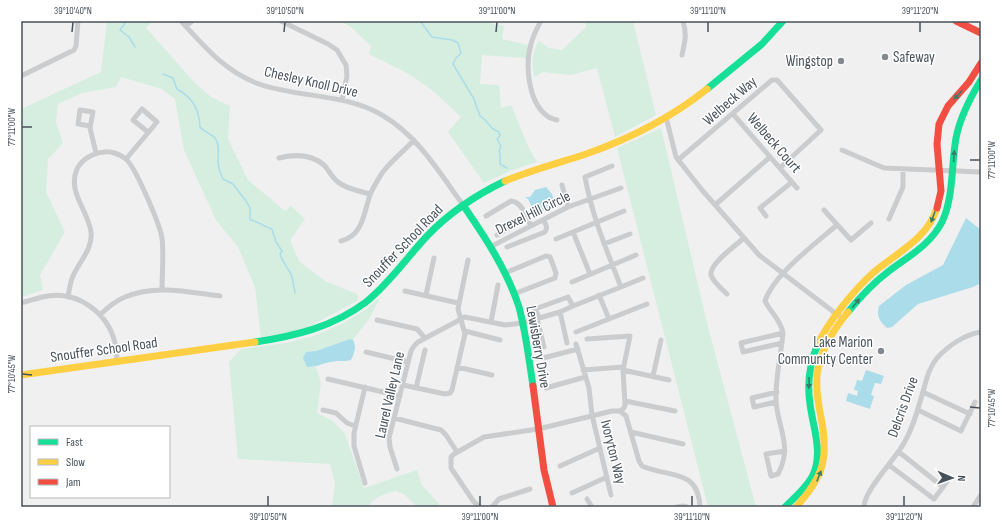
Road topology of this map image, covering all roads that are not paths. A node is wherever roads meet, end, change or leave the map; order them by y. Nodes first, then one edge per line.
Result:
1 (78, 21) edge
2 (182, 21) edge
3 (192, 21) edge
4 (281, 21) edge
5 (541, 21) edge
6 (683, 21) edge
7 (783, 21) edge
8 (956, 21) edge
9 (964, 21) edge
10 (186, 26) junction
11 (978, 32) edge
12 (682, 55) dead end
13 (981, 63) edge
14 (21, 76) edge
15 (981, 80) edge
16 (342, 100) junction
17 (733, 114) junction
18 (666, 117) junction
19 (557, 120) dead end
20 (90, 126) dead end
21 (148, 132) junction
22 (414, 140) junction
23 (842, 150) dead end
24 (96, 153) junction
25 (770, 157) junction
26 (279, 158) dead end
27 (126, 159) junction
28 (678, 160) junction
29 (612, 166) dead end
30 (780, 168) junction
31 (903, 169) junction
32 (940, 170) junction
33 (953, 172) junction
34 (981, 172) edge
35 (792, 182) junction
36 (562, 185) dead end
37 (621, 188) dead end
38 (797, 188) dead end
39 (370, 194) junction
40 (589, 200) junction
41 (715, 204) junction
42 (463, 205) junction
43 (568, 207) junction
44 (824, 210) dead end
45 (624, 211) dead end
46 (486, 216) dead end
47 (766, 216) dead end
48 (526, 217) junction
49 (889, 219) dead end
50 (544, 220) junction
51 (596, 222) junction
52 (871, 223) dead end
53 (837, 224) junction
54 (531, 226) junction
55 (573, 232) junction
56 (630, 234) dead end
57 (497, 235) dead end
58 (744, 238) junction
59 (556, 239) dead end
60 (341, 241) dead end
61 (604, 244) junction
62 (492, 246) junction
63 (507, 247) dead end
64 (636, 255) dead end
65 (434, 258) dead end
66 (468, 260) dead end
67 (613, 265) junction
68 (784, 272) junction
69 (505, 273) junction
70 (590, 274) junction
71 (643, 278) dead end
72 (572, 282) dead end
73 (498, 285) dead end
74 (621, 287) junction
75 (162, 290) junction
76 (405, 291) dead end
77 (514, 294) junction
78 (727, 294) dead end
79 (426, 295) junction
80 (599, 295) junction
81 (220, 296) dead end
82 (68, 297) junction
83 (21, 303) edge
84 (458, 303) junction
85 (647, 304) dead end
86 (573, 306) junction
87 (560, 312) junction
88 (836, 314) junction
89 (100, 315) junction
90 (538, 318) junction
91 (461, 319) junction
92 (609, 319) junction
93 (843, 319) junction
94 (378, 320) dead end
95 (491, 322) junction
96 (522, 323) junction
97 (465, 331) junction
98 (576, 332) dead end
99 (981, 332) edge
100 (783, 333) junction
101 (425, 338) junction
102 (587, 339) dead end
103 (500, 340) dead end
104 (660, 340) dead end
105 (567, 343) dead end
106 (782, 343) junction
107 (544, 347) dead end
108 (425, 350) dead end
109 (366, 352) dead end
110 (543, 358) dead end
111 (117, 361) junction
112 (408, 362) junction
113 (457, 367) junction
114 (623, 368) junction
115 (583, 370) junction
116 (21, 375) edge
117 (492, 375) dead end
118 (652, 376) junction
119 (585, 377) junction
120 (328, 379) dead end
121 (669, 380) dead end
122 (403, 385) junction
123 (365, 387) junction
124 (416, 388) junction
125 (546, 388) dead end
126 (777, 392) junction
127 (923, 392) junction
128 (400, 396) junction
129 (625, 401) junction
130 (776, 402) junction
131 (975, 402) dead end
132 (324, 410) dead end
133 (918, 410) junction
134 (620, 411) junction
135 (675, 411) dead end
136 (970, 414) junction
137 (592, 415) junction
138 (394, 418) junction
139 (355, 426) junction
140 (538, 429) junction
141 (632, 432) junction
142 (683, 444) dead end
143 (600, 448) junction
144 (784, 451) junction
145 (457, 452) junction
146 (899, 452) junction
147 (889, 465) junction
148 (560, 466) dead end
149 (396, 469) dead end
150 (607, 477) junction
151 (948, 480) dead end
152 (366, 483) dead end
153 (943, 487) junction
154 (530, 489) dead end
155 (572, 493) dead end
156 (611, 495) dead end
157 (981, 496) edge
158 (587, 499) dead end
159 (480, 507) edge
160 (492, 507) edge
161 (553, 507) edge
162 (592, 507) edge
163 (677, 507) edge
164 (687, 507) edge
165 (700, 507) edge
166 (785, 507) edge
167 (796, 507) edge
168 (864, 507) edge
169 (973, 507) edge

1 - 14 street
2 - 10 street, Chesley Knoll Drive
3 - 10 street
4 - 16 street
5 - 19 street
6 - 12 street
7 - 18 street, Snouffer School Road
8 - 11 street
9 - 11 street
10 - 16 street, Chesley Knoll Drive
13 -> 32 street
33 -> 15 street
16 - 22 street, Chesley Knoll Drive
17 - 25 street, Welbeck Court
17 - 28 street, Welbeck Way
17 - 30 street, Welbeck Way
18 - 28 street
18 - 42 street, Snouffer School Road
20 - 24 street
21 - 21 street
21 - 27 street
22 - 39 street
22 - 42 street, Chesley Knoll Drive
23 - 31 street
24 - 27 street
24 - 82 street
25 - 30 street, Welbeck Court
25 - 41 street
26 - 39 street
27 - 75 street
28 - 41 street
29 - 40 street
30 - 35 street, Welbeck Court
31 - 32 street
31 - 49 street
32 - 33 street
32 -> 88 street
33 - 34 street
93 -> 33 street
35 - 38 street, Welbeck Court
35 - 47 street
36 - 43 street
37 - 40 street
39 - 60 street
40 - 43 street, Drexel Hill Circle
40 - 51 street, Drexel Hill Circle
41 - 58 street
42 - 62 street, Lewisberry Drive
42 - 111 street, Snouffer School Road
43 - 50 street, Drexel Hill Circle
44 - 53 street
45 - 51 street
46 - 48 street
48 - 54 street
48 - 57 street
50 - 54 street, Drexel Hill Circle
50 - 63 street
51 - 55 street
51 - 61 street, Drexel Hill Circle
52 - 53 street
53 - 68 street
54 - 62 street, Drexel Hill Circle
55 - 59 street
55 - 70 street
56 - 61 street
58 - 68 street
58 - 78 street
61 - 67 street, Drexel Hill Circle
62 - 69 street, Lewisberry Drive
64 - 67 street
65 - 79 street
66 - 84 street
67 - 70 street
67 - 74 street, Drexel Hill Circle
68 - 88 street
68 - 100 street
69 - 77 street, Lewisberry Drive
69 - 77 street
70 - 72 street
71 - 74 street
73 - 95 street
74 - 80 street
75 - 81 street
75 - 89 street
76 - 79 street
77 - 96 street, Lewisberry Drive
79 - 84 street
80 - 86 street
80 - 92 street
82 - 83 street
82 - 89 street
84 - 91 street
85 - 92 street
86 - 87 street
86 - 90 street
87 - 90 street
87 - 105 street
88 - 93 street
88 -> 166 street
89 - 111 street
90 - 96 street
90 - 107 street
91 - 95 street
91 - 97 street
91 - 101 street, Laurel Valley Lane
92 - 98 street
167 -> 93 street
94 - 101 street
95 - 96 street
96 - 140 street, Lewisberry Drive
97 - 103 street
97 - 113 street
99 - 127 street, Delcris Drive
100 - 106 street
100 - 106 street
101 - 112 street, Laurel Valley Lane
102 - 114 street
104 - 118 street
106 - 126 street
108 - 124 street
109 - 112 street
110 - 115 street, Ivoryton Way
111 - 116 street, Snouffer School Road
112 - 122 street, Laurel Valley Lane
113 - 117 street
113 - 124 street
114 - 115 street
114 - 118 street
114 - 129 street
115 - 119 street, Ivoryton Way
118 - 121 street
119 - 125 street
119 - 137 street, Ivoryton Way
120 - 123 street
122 - 124 street
122 - 128 street, Laurel Valley Lane
123 - 128 street
123 - 139 street
126 - 130 street
126 - 130 street
127 - 133 street, Delcris Drive
127 - 136 street
128 - 138 street, Laurel Valley Lane
129 - 134 street
129 - 135 street
130 - 144 street
131 - 136 street
132 - 139 street
133 - 136 street
133 - 146 street, Delcris Drive
134 - 137 street
134 - 141 street
137 - 140 street
137 - 143 street, Ivoryton Way
138 - 145 street
138 - 149 street, Laurel Valley Lane
139 - 152 street
140 - 145 street
140 - 161 street, Lewisberry Drive
141 - 142 street
141 - 165 street
143 - 148 street
143 - 150 street, Ivoryton Way
144 - 144 street
145 - 159 street
146 - 147 street, Delcris Drive
146 - 153 street
147 - 153 street
147 - 168 street, Delcris Drive
150 - 155 street
150 - 156 street, Ivoryton Way
151 - 153 street
154 - 160 street
157 - 169 street
158 - 162 street
163 - 164 street

